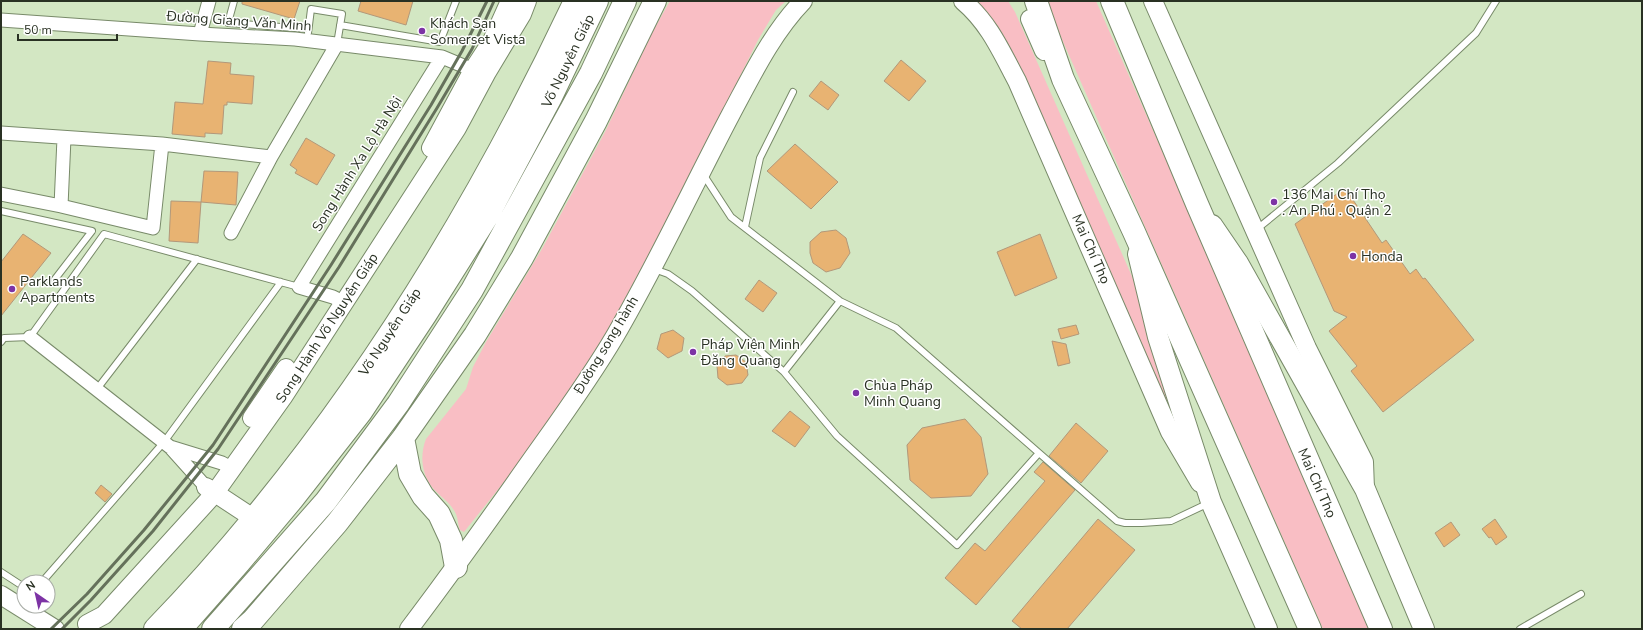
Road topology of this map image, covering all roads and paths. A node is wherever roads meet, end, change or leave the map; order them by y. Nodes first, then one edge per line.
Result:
1 (209, 1) edge
2 (234, 1) edge
3 (456, 1) edge
4 (510, 1) edge
5 (527, 1) edge
6 (575, 1) edge
7 (597, 1) edge
8 (655, 1) edge
9 (803, 1) edge
10 (963, 1) edge
11 (1112, 1) edge
12 (1140, 1) edge
13 (1153, 1) edge
14 (1496, 1) edge
15 (627, 5) edge
16 (1028, 7) edge
17 (1, 20) edge
18 (340, 25) junction
19 (200, 34) junction
20 (307, 35) junction
21 (337, 44) junction
22 (442, 57) junction
23 (480, 71) junction
24 (591, 73) junction
25 (793, 92) dead end
26 (596, 121) junction
27 (1, 133) edge
28 (64, 138) junction
29 (162, 144) junction
30 (271, 157) junction
31 (701, 171) junction
32 (1, 194) edge
33 (1197, 204) junction
34 (61, 206) junction
35 (1, 211) edge
36 (745, 227) junction
37 (1254, 231) junction
38 (1134, 232) junction
39 (231, 233) dead end
40 (197, 260) junction
41 (651, 268) junction
42 (1140, 268) junction
43 (281, 282) junction
44 (67, 285) junction
45 (299, 287) junction
46 (338, 300) junction
47 (840, 301) junction
48 (30, 337) junction
49 (1, 342) edge
50 (784, 372) junction
51 (97, 389) junction
52 (403, 438) junction
53 (167, 444) junction
54 (1039, 453) junction
55 (227, 466) junction
56 (1365, 489) junction
57 (210, 490) junction
58 (1211, 502) junction
59 (253, 518) junction
60 (456, 567) junction
61 (1, 572) edge
62 (49, 574) edge
63 (16, 582) edge
64 (1581, 594) dead end
65 (1, 595) edge
66 (165, 625) edge
67 (46, 627) edge
68 (85, 627) edge
69 (213, 629) edge
70 (243, 629) edge
71 (409, 629) edge
72 (1267, 629) edge
73 (1310, 629) edge
74 (1381, 629) edge
75 (1424, 629) edge
76 (1520, 629) edge

1 - 19 street
2 - 20 lane
3 - 18 lane
4 - 23 main road, Song Hành Võ Nguyên Giáp
5 - 23 main road, Song Hành Võ Nguyên Giáp
6 - 59 highway, Võ Nguyên Giáp
7 - 66 highway, Võ Nguyên Giáp
8 - 26 highway
9 - 31 main road, Đường song hành
10 - 58 main road, Mai Chí Thọ
11 - 33 highway, Mai Chí Thọ
12 - 37 main road
13 - 37 main road, Mai Chí Thọ
14 - 37 lane
15 - 24 highway, Võ Nguyên Giáp
16 - 38 highway, Mai Chí Thọ
16 - 42 main road, Mai Chí Thọ
17 - 19 street, Đường Giang Văn Minh
18 - 20 lane
18 - 21 lane
19 - 20 street, Đường Giang Văn Minh
20 - 21 street, Đường Giang Văn Minh
21 - 22 street, Đường Giang Văn Minh
21 - 30 street
22 - 23 street, Đường Giang Văn Minh
22 - 45 street, Song Hành Xa Lộ Hà Nội
23 - 46 main road, Song Hành Võ Nguyên Giáp
24 - 26 highway
24 - 69 highway, Võ Nguyên Giáp
25 - 36 lane
26 - 52 highway
27 - 28 street
28 - 29 street
28 - 34 street
29 - 30 street
29 - 34 street
30 - 39 street
31 - 36 lane
31 - 41 main road, Đường song hành
32 - 34 street
33 - 56 main road, Mai Chí Thọ
33 - 74 highway, Mai Chí Thọ
35 - 44 lane
36 - 47 lane
37 - 56 main road, Mai Chí Thọ
38 - 42 main road, Mai Chí Thọ
38 - 73 highway, Mai Chí Thọ
40 - 43 lane
40 - 44 lane
40 - 51 lane
41 - 50 lane
41 - 60 main road, Đường song hành
42 - 58 main road, Mai Chí Thọ
43 - 45 lane
43 - 53 lane
44 - 48 lane
45 - 46 street
46 - 55 main road, Song Hành Võ Nguyên Giáp
47 - 50 lane
47 - 54 lane
48 - 49 lane
48 - 51 street
50 - 54 lane
51 - 53 street
52 - 60 highway
52 - 70 highway
53 - 55 street
53 - 57 street
53 - 62 lane
54 - 58 lane
55 - 57 main road, Song Hành Võ Nguyên Giáp
56 - 75 main road, Mai Chí Thọ
57 - 59 main road
57 - 68 main road, Song Hành Võ Nguyên Giáp
58 - 72 main road, Mai Chí Thọ
59 - 66 highway, Võ Nguyên Giáp
60 - 71 main road, Đường song hành
61 - 63 lane
64 - 76 lane
65 - 67 main road

